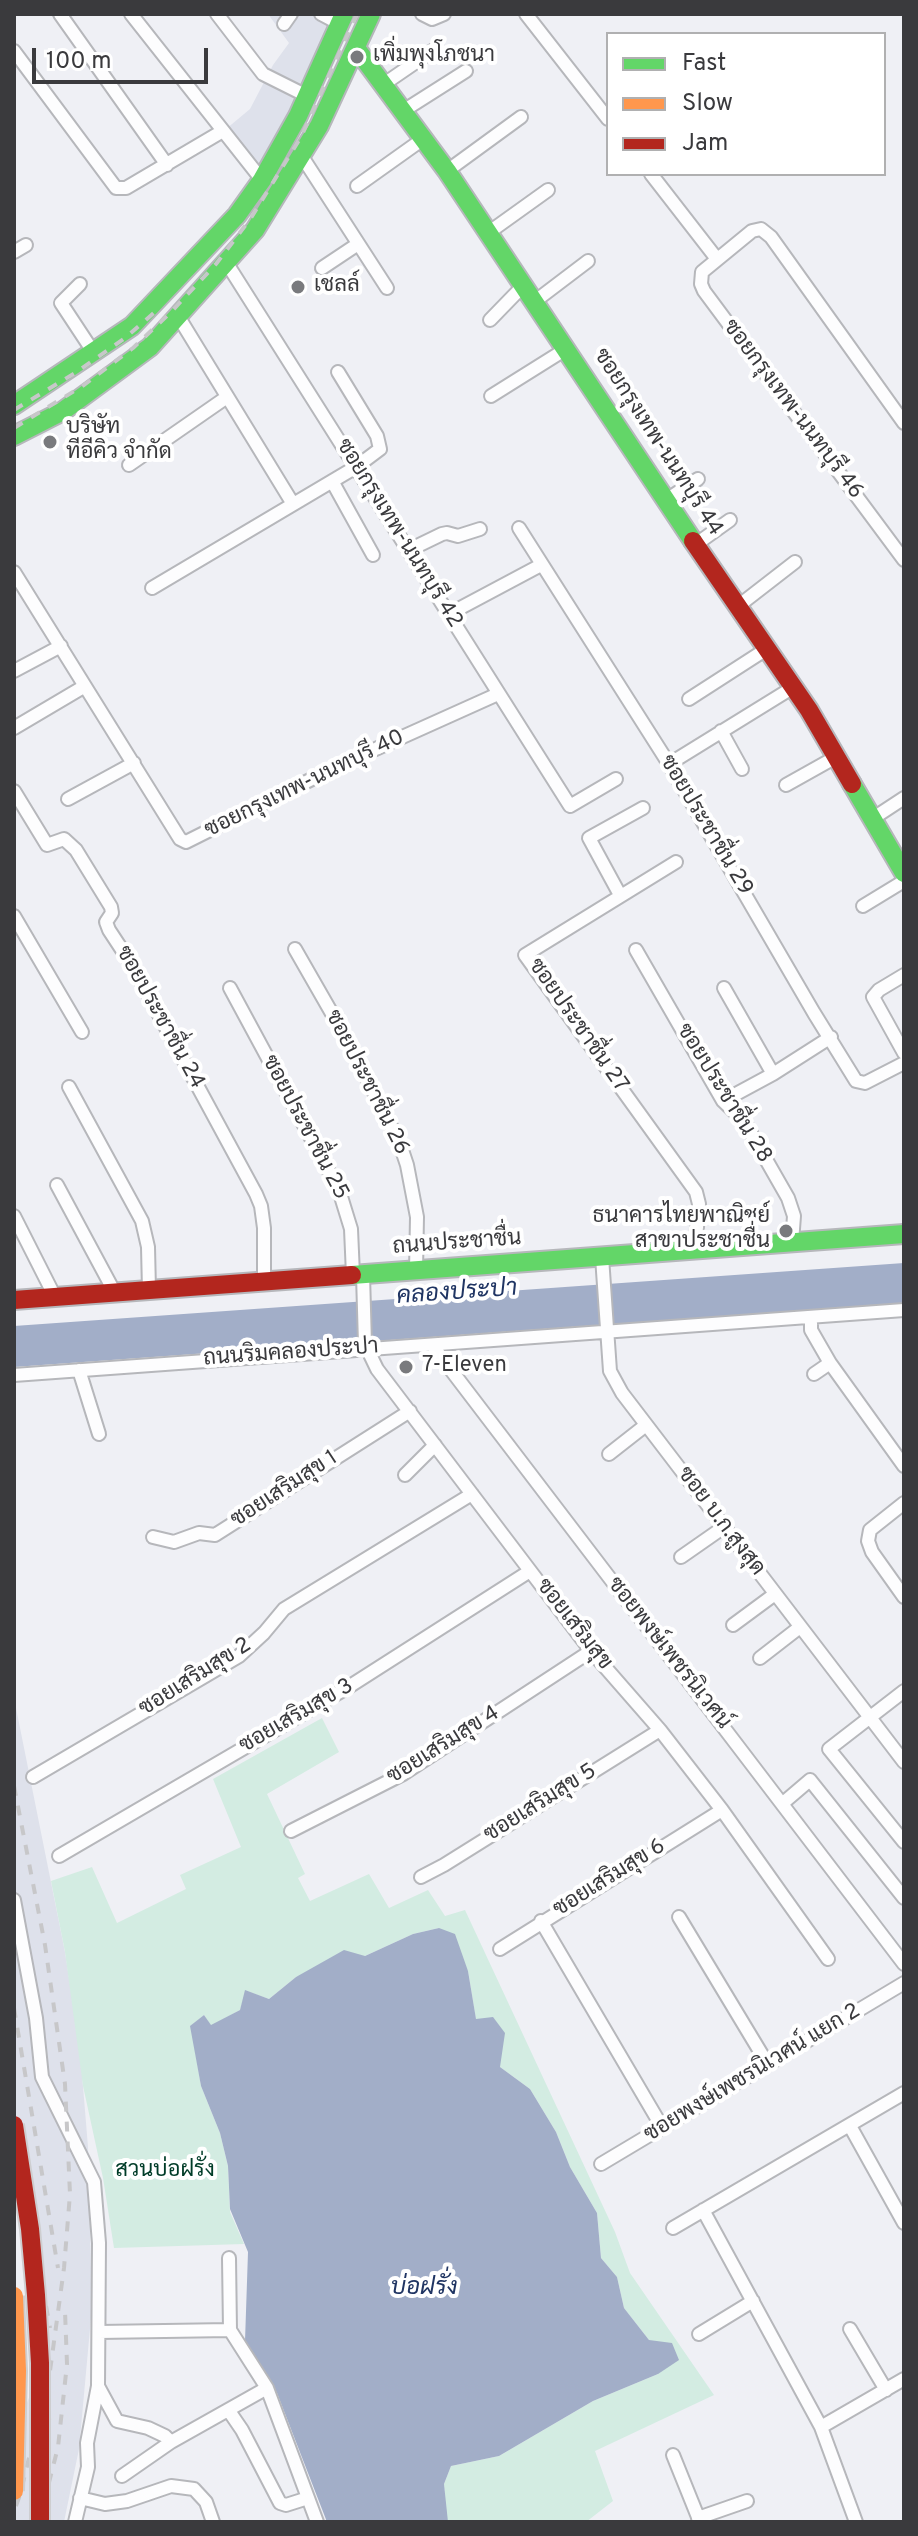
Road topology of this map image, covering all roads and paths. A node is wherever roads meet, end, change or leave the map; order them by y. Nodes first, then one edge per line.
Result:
1 (60, 14) edge
2 (217, 14) edge
3 (321, 14) edge
4 (371, 14) edge
5 (422, 14) edge
6 (444, 14) edge
7 (526, 14) edge
8 (134, 15) edge
9 (343, 17) edge
10 (356, 48) junction
11 (435, 49) dead end
12 (14, 51) edge
13 (466, 71) dead end
14 (384, 84) junction
15 (311, 88) junction
16 (336, 91) junction
17 (403, 111) junction
18 (606, 112) edge
19 (521, 117) dead end
20 (221, 132) junction
21 (423, 139) junction
22 (301, 155) junction
23 (167, 165) junction
24 (447, 171) junction
25 (653, 176) edge
26 (262, 180) junction
27 (357, 186) dead end
28 (548, 190) dead end
29 (488, 233) junction
30 (358, 244) junction
31 (717, 259) junction
32 (588, 261) dead end
33 (226, 262) junction
34 (322, 268) dead end
35 (80, 284) dead end
36 (523, 286) junction
37 (387, 288) dead end
38 (534, 302) junction
39 (178, 316) junction
40 (490, 320) dead end
41 (566, 349) junction
42 (96, 351) junction
43 (338, 372) dead end
44 (114, 373) junction
45 (491, 396) dead end
46 (227, 397) junction
47 (14, 405) edge
48 (904, 423) edge
49 (14, 436) edge
50 (129, 465) dead end
51 (356, 467) junction
52 (698, 479) dead end
53 (332, 481) junction
54 (665, 501) junction
55 (293, 504) junction
56 (730, 520) dead end
57 (519, 528) dead end
58 (480, 529) dead end
59 (695, 545) junction
60 (409, 550) junction
61 (373, 555) dead end
62 (904, 560) edge
63 (795, 562) dead end
64 (541, 565) junction
65 (14, 572) edge
66 (152, 588) dead end
67 (737, 607) junction
68 (449, 614) junction
69 (61, 646) junction
70 (765, 650) junction
71 (14, 671) edge
72 (85, 686) junction
73 (792, 688) junction
74 (498, 694) junction
75 (689, 699) dead end
76 (14, 728) edge
77 (721, 731) junction
78 (836, 757) junction
79 (134, 763) junction
80 (669, 764) junction
81 (742, 769) dead end
82 (616, 779) dead end
83 (786, 785) dead end
84 (14, 791) edge
85 (904, 798) edge
86 (68, 799) dead end
87 (643, 808) dead end
88 (872, 819) junction
89 (676, 862) dead end
90 (904, 873) edge
91 (904, 881) edge
92 (620, 895) junction
93 (863, 906) dead end
94 (14, 916) edge
95 (295, 949) dead end
96 (636, 950) dead end
97 (904, 975) edge
98 (230, 988) dead end
99 (724, 988) dead end
100 (82, 1032) dead end
101 (831, 1037) junction
102 (904, 1053) edge
103 (904, 1063) edge
104 (773, 1074) junction
105 (69, 1087) dead end
106 (723, 1101) junction
107 (57, 1185) dead end
108 (14, 1216) edge
109 (904, 1234) edge
110 (792, 1242) junction
111 (695, 1250) junction
112 (602, 1257) junction
113 (416, 1271) junction
114 (358, 1275) junction
115 (264, 1282) junction
116 (149, 1290) junction
117 (115, 1293) junction
118 (55, 1297) junction
119 (14, 1300) edge
120 (904, 1310) edge
121 (811, 1317) junction
122 (606, 1331) junction
123 (432, 1345) junction
124 (365, 1346) junction
125 (830, 1363) junction
126 (79, 1370) junction
127 (814, 1374) dead end
128 (14, 1375) edge
129 (410, 1411) junction
130 (646, 1425) junction
131 (99, 1434) dead end
132 (435, 1445) junction
133 (609, 1454) dead end
134 (904, 1466) edge
135 (405, 1475) dead end
136 (472, 1494) junction
137 (904, 1503) edge
138 (724, 1527) junction
139 (153, 1537) dead end
140 (681, 1557) dead end
141 (530, 1571) junction
142 (775, 1594) junction
143 (904, 1597) edge
144 (733, 1625) dead end
145 (800, 1627) junction
146 (591, 1651) junction
147 (760, 1658) dead end
148 (904, 1691) edge
149 (870, 1717) junction
150 (660, 1730) junction
151 (904, 1762) edge
152 (33, 1777) dead end
153 (783, 1803) junction
154 (722, 1810) junction
155 (291, 1831) dead end
156 (903, 1839) edge
157 (59, 1856) dead end
158 (421, 1877) dead end
159 (904, 1898) edge
160 (14, 1900) edge
161 (679, 1917) dead end
162 (541, 1921) junction
163 (500, 1949) dead end
164 (828, 1959) dead end
165 (904, 1964) edge
166 (904, 1983) edge
167 (767, 2063) junction
168 (904, 2093) edge
169 (14, 2125) edge
170 (850, 2126) junction
171 (662, 2127) junction
172 (601, 2164) dead end
173 (703, 2210) junction
174 (904, 2223) edge
175 (673, 2228) dead end
176 (229, 2258) dead end
177 (14, 2296) edge
178 (753, 2301) junction
179 (850, 2329) dead end
180 (230, 2330) junction
181 (99, 2332) junction
182 (699, 2334) dead end
183 (904, 2379) edge
184 (98, 2386) junction
185 (267, 2388) junction
186 (886, 2390) junction
187 (229, 2411) junction
188 (821, 2427) junction
189 (171, 2442) junction
190 (673, 2455) dead end
191 (122, 2476) dead end
192 (14, 2491) edge
193 (80, 2498) junction
194 (308, 2498) junction
195 (747, 2501) dead end
196 (699, 2520) edge
197 (40, 2522) edge
198 (75, 2522) edge
199 (213, 2522) edge
200 (317, 2522) edge
201 (856, 2522) edge

1 - 23 street
2 - 15 street
3 - 9 street
4 - 10 main road
5 - 6 street
7 - 18 street
8 - 20 street
9 - 15 main road
10 - 14 main road, ซอยกรุงเทพ-นนทบุรี 44
10 - 16 main road
11 - 14 street
12 - 23 street
13 - 17 street
14 - 17 main road, ซอยกรุงเทพ-นนทบุรี 44
15 - 16 main road
15 - 26 main road
16 - 22 main road
17 - 21 main road, ซอยกรุงเทพ-นนทบุรี 44
19 - 24 street
20 - 23 street
20 - 26 street
21 - 24 main road, ซอยกรุงเทพ-นนทบุรี 44
21 - 27 street
22 - 30 street
22 - 33 main road
24 - 29 main road, ซอยกรุงเทพ-นนทบุรี 44
25 - 31 street
26 - 42 main road
28 - 29 street
29 - 36 main road, ซอยกรุงเทพ-นนทบุรี 44
30 - 34 street
30 - 37 street
31 - 48 street, ซอยกรุงเทพ-นนทบุรี 46
31 - 62 street, ซอยกรุงเทพ-นนทบุรี 46
32 - 38 street
33 - 39 main road
33 - 51 street, ซอยกรุงเทพ-นนทบุรี 42
35 - 42 street
36 - 38 main road, ซอยกรุงเทพ-นนทบุรี 44
36 - 40 street
38 - 41 main road, ซอยกรุงเทพ-นนทบุรี 44
39 - 44 main road
39 - 46 street
41 - 45 street
41 - 54 main road, ซอยกรุงเทพ-นนทบุรี 44
42 - 44 main road
42 - 47 main road
43 - 51 street
44 - 49 main road
46 - 50 street
46 - 55 street
51 - 53 street
51 - 60 street, ซอยกรุงเทพ-นนทบุรี 42
52 - 54 street
53 - 55 street
53 - 61 street
54 - 59 main road, ซอยกรุงเทพ-นนทบุรี 44
55 - 66 street
56 - 59 street
57 - 64 street, ซอยประชาชื่น 29
58 - 60 street
59 - 67 main road, ซอยกรุงเทพ-นนทบุรี 44
60 - 68 street, ซอยกรุงเทพ-นนทบุรี 42
63 - 67 street
64 - 68 street
64 - 80 street, ซอยประชาชื่น 29
65 - 69 street, ซอยกรุงเทพ-นนทบุรี 40
67 - 70 main road, ซอยกรุงเทพ-นนทบุรี 44
68 - 74 street, ซอยกรุงเทพ-นนทบุรี 42
69 - 71 street
69 - 72 street, ซอยกรุงเทพ-นนทบุรี 40
70 - 73 main road, ซอยกรุงเทพ-นนทบุรี 44
70 - 75 street
72 - 76 street
72 - 79 street, ซอยกรุงเทพ-นนทบุรี 40
73 - 77 street
73 - 78 main road, ซอยกรุงเทพ-นนทบุรี 44
74 - 79 street, ซอยกรุงเทพ-นนทบุรี 40
74 - 82 street, ซอยกรุงเทพ-นนทบุรี 42
77 - 80 street
77 - 81 street
78 - 83 street
78 - 88 main road, ซอยกรุงเทพ-นนทบุรี 44
79 - 86 street
80 - 101 street, ซอยประชาชื่น 29
84 - 115 street, ซอยประชาชื่น 24
85 - 88 street
87 - 92 street
88 - 90 main road, ซอยกรุงเทพ-นนทบุรี 44
89 - 92 street, ซอยประชาชื่น 27
91 - 93 street
92 - 111 street, ซอยประชาชื่น 27
94 - 100 street
95 - 113 street, ซอยประชาชื่น 26
96 - 106 street, ซอยประชาชื่น 28
97 - 102 street
98 - 114 street, ซอยประชาชื่น 25
99 - 104 street
101 - 103 street, ซอยประชาชื่น 29
101 - 104 street
104 - 106 street
105 - 116 street
106 - 110 street, ซอยประชาชื่น 28
107 - 117 street
108 - 118 street
109 - 110 main road, ถนนประชาชื่น
110 - 111 main road, ถนนประชาชื่น
111 - 112 main road, ถนนประชาชื่น
112 - 113 main road, ถนนประชาชื่น
112 - 122 street, ซอย บ.ก.สูงสุด
113 - 114 main road, ถนนประชาชื่น
114 - 115 main road, ถนนประชาชื่น
114 - 124 street
115 - 116 main road, ถนนประชาชื่น
116 - 117 main road, ถนนประชาชื่น
117 - 118 main road, ถนนประชาชื่น
118 - 119 main road, ถนนประชาชื่น
120 - 121 street, ถนนริมคลองประปา
121 - 122 street, ถนนริมคลองประปา
121 - 125 street
122 - 123 street, ถนนริมคลองประปา
122 - 130 street, ซอย บ.ก.สูงสุด
123 - 124 street, ถนนริมคลองประปา
123 - 153 street, ซอยพงษ์เพชรนิเวศน์
124 - 126 street, ถนนริมคลองประปา
124 - 129 street, ซอยเสริมสุข
125 - 127 street
125 - 134 street
126 - 128 street, ถนนริมคลองประปา
126 - 131 street
129 - 132 street, ซอยเสริมสุข
129 - 139 street, ซอยเสริมสุข 1
130 - 133 street
130 - 138 street, ซอย บ.ก.สูงสุด
132 - 135 street
132 - 136 street, ซอยเสริมสุข
136 - 141 street, ซอยเสริมสุข
136 - 152 street, ซอยเสริมสุข 2
137 - 143 street
138 - 140 street
138 - 142 street, ซอย บ.ก.สูงสุด
141 - 146 street, ซอยเสริมสุข
141 - 157 street, ซอยเสริมสุข 3
142 - 144 street
142 - 145 street, ซอย บ.ก.สูงสุด
145 - 147 street
145 - 149 street, ซอย บ.ก.สูงสุด
146 - 150 street, ซอยเสริมสุข
146 - 155 street, ซอยเสริมสุข 4
148 - 149 street
149 - 151 street, ซอย บ.ก.สูงสุด
149 - 156 street
150 - 154 street, ซอยเสริมสุข
150 - 158 street, ซอยเสริมสุข 5
153 - 159 street
153 - 165 street, ซอยพงษ์เพชรนิเวศน์
154 - 162 street, ซอยเสริมสุข 6
154 - 164 street, ซอยเสริมสุข
160 - 181 street
161 - 167 street
162 - 163 street, ซอยเสริมสุข 6
162 - 171 street
166 - 167 street, ซอยพงษ์เพชรนิเวศน์ แยก 2
167 - 171 street, ซอยพงษ์เพชรนิเวศน์ แยก 2
168 - 170 street
169 - 197 main road, bridge
170 - 173 street
170 - 174 street
171 - 172 street, ซอยพงษ์เพชรนิเวศน์ แยก 2
173 - 175 street
173 - 178 street
176 - 180 street
177 - 192 main road, bridge
178 - 182 street
178 - 188 street
179 - 186 street
180 - 181 street
180 - 185 street
181 - 184 street
183 - 186 street
184 - 189 street
184 - 193 street
185 - 187 street
185 - 194 street
186 - 188 street
187 - 189 street
187 - 194 street
188 - 201 street
189 - 191 street
190 - 196 street
193 - 198 street
193 - 199 street
194 - 200 street
195 - 196 street

